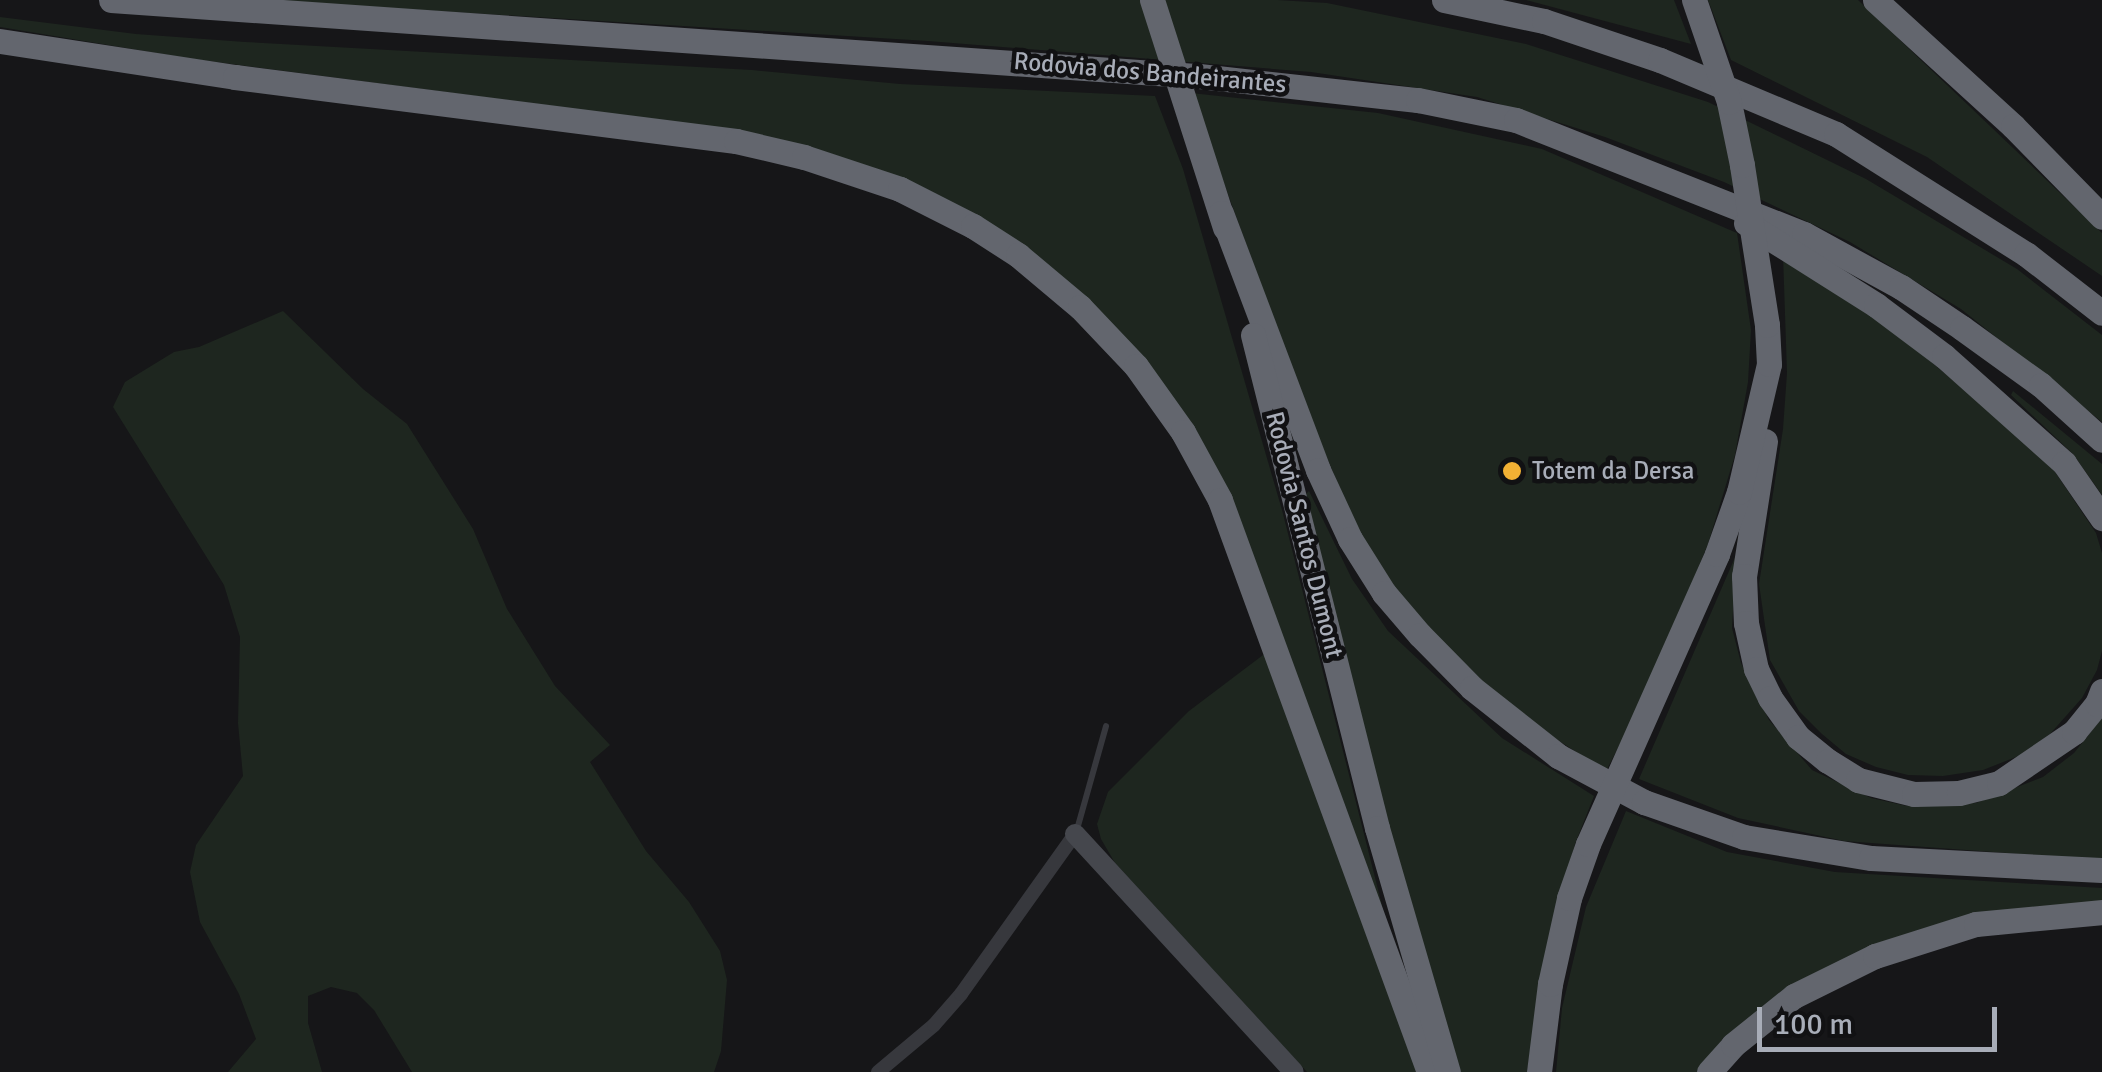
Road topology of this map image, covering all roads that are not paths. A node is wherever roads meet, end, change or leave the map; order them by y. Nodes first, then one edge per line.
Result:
1 (110, 0) edge
2 (1152, 0) edge
3 (1444, 0) edge
4 (1694, 0) edge
5 (1875, 0) edge
6 (0, 41) edge
7 (1691, 188) junction
8 (1221, 213) junction
9 (2102, 217) edge
10 (2102, 313) edge
11 (1769, 364) junction
12 (2102, 440) edge
13 (2102, 518) edge
14 (2102, 691) edge
15 (1106, 726) dead end
16 (1076, 834) junction
17 (2102, 870) edge
18 (2102, 912) edge
19 (878, 1072) edge
20 (1294, 1072) edge
21 (1429, 1072) edge
22 (1448, 1072) edge
23 (1539, 1072) edge
24 (1709, 1072) edge

1 - 7 highway, Rodovia dos Bandeirantes
2 - 8 highway, Rodovia Santos Dumont
3 - 10 highway
4 - 11 highway
5 - 9 highway
6 - 21 highway
7 - 12 highway, Rodovia dos Bandeirantes
7 - 13 highway
8 - 17 highway
8 - 22 highway, Rodovia Santos Dumont
11 - 14 highway
11 - 23 highway
15 - 16 lane
16 - 19 street
16 - 20 street
18 - 24 highway

